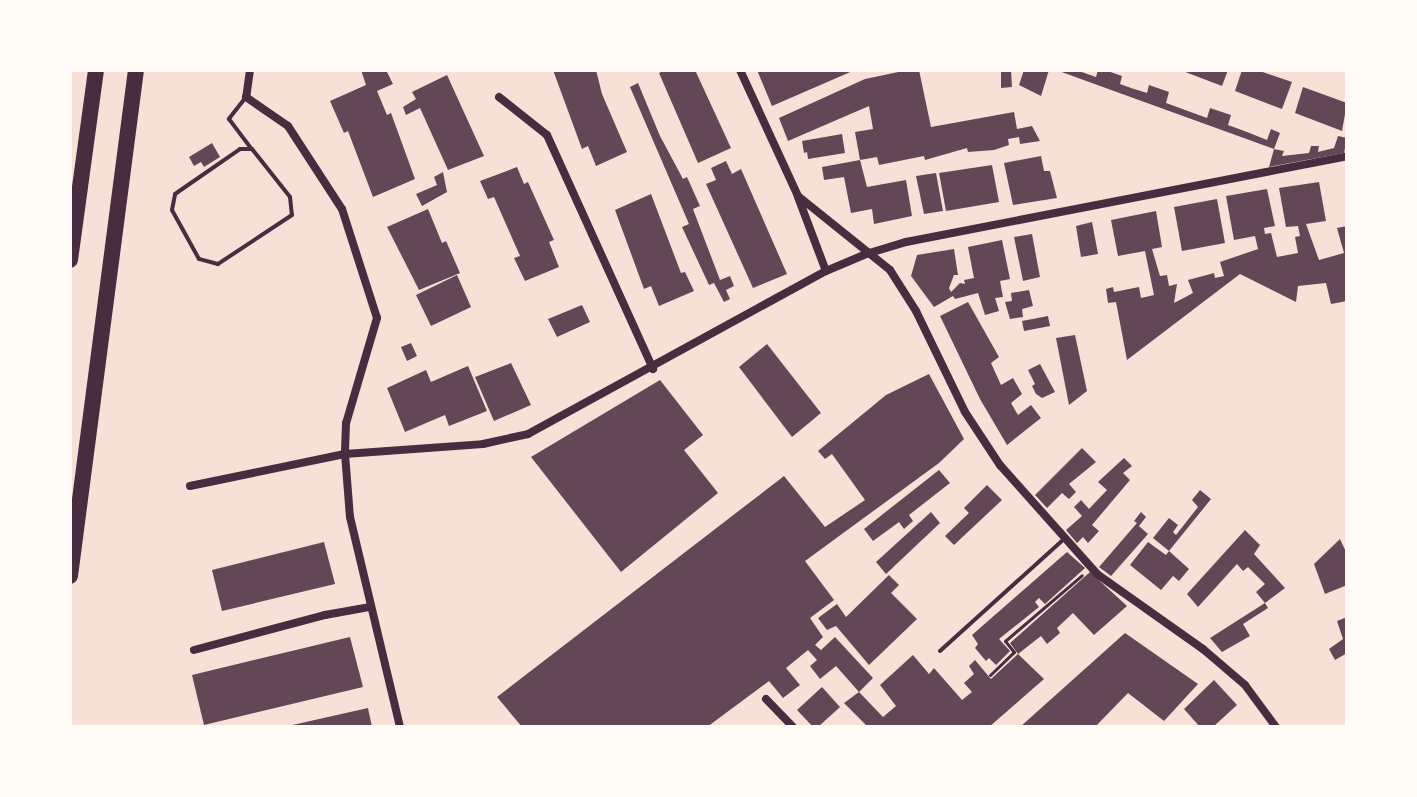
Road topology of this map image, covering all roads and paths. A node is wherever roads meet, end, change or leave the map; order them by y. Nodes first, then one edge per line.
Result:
1 (96, 70) edge
2 (136, 70) edge
3 (250, 70) edge
4 (740, 70) edge
5 (246, 97) junction
6 (499, 97) dead end
7 (252, 149) junction
8 (1347, 156) edge
9 (798, 196) junction
10 (866, 254) junction
11 (70, 260) edge
12 (826, 271) junction
13 (653, 369) junction
14 (345, 454) junction
15 (190, 486) dead end
16 (1065, 538) junction
17 (1091, 568) junction
18 (70, 576) edge
19 (370, 607) junction
20 (194, 650) dead end
21 (940, 651) dead end
22 (990, 675) dead end
23 (766, 699) dead end
24 (400, 727) edge
25 (793, 727) edge
26 (1276, 727) edge

1 - 11 highway
2 - 18 highway
3 - 5 street
4 - 9 street
5 - 7 lane
5 - 14 street
6 - 13 street
7 - 7 lane
8 - 10 street
9 - 10 street
9 - 12 street
10 - 12 street
10 - 16 street
12 - 13 street
13 - 14 street
14 - 15 street
14 - 19 street
16 - 17 street
16 - 21 lane
17 - 22 path
17 - 26 street
19 - 20 street
19 - 24 street
23 - 25 street

